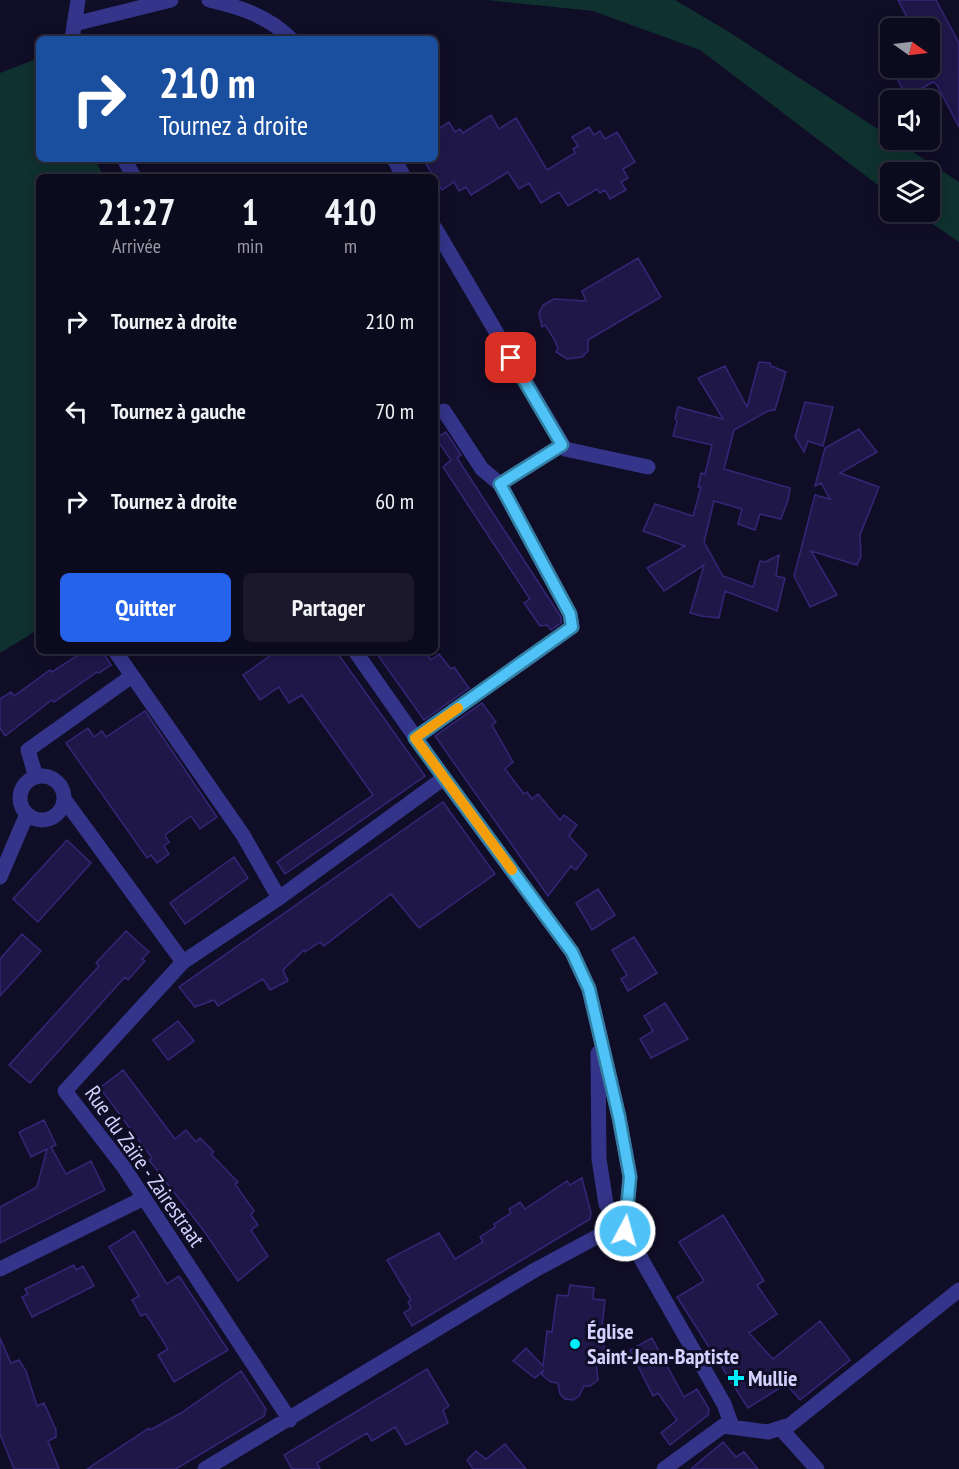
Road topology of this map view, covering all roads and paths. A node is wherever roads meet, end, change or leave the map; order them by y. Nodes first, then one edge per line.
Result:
1 (78, 0) edge
2 (171, 0) edge
3 (209, 0) edge
4 (73, 31) edge
5 (288, 36) edge
6 (438, 233) edge
7 (444, 411) dead end
8 (562, 445) junction
9 (648, 467) dead end
10 (500, 484) junction
11 (117, 654) edge
12 (357, 654) edge
13 (132, 676) junction
14 (415, 738) junction
15 (36, 777) junction
16 (444, 778) junction
17 (64, 799) junction
18 (27, 814) junction
19 (0, 877) edge
20 (279, 898) junction
21 (183, 962) junction
22 (597, 1022) junction
23 (144, 1198) junction
24 (625, 1231) junction
25 (0, 1269) edge
26 (959, 1290) edge
27 (290, 1420) junction
28 (732, 1426) junction
29 (781, 1429) junction
30 (205, 1469) edge
31 (664, 1469) edge
32 (817, 1469) edge

1 - 4 street
2 - 4 street
3 - 5 street
6 - 8 street
7 - 10 street
8 - 9 street
8 - 10 street
10 - 14 street
11 - 13 street
12 - 14 street
13 - 15 street
13 - 20 street
14 - 16 street
15 - 17 street
15 - 18 street
16 - 20 street, Rue du Zaïre - Zairestraat
16 - 22 street
17 - 18 street
17 - 21 street
18 - 19 street
20 - 21 street, Rue du Zaïre - Zairestraat
21 - 23 street, Rue du Zaïre - Zairestraat
22 - 24 street
22 - 24 street
23 - 25 street
23 - 27 street, Rue du Zaïre - Zairestraat
24 - 27 street
24 - 28 street
26 - 29 street
27 - 30 street
28 - 29 street
28 - 31 street
29 - 32 street

